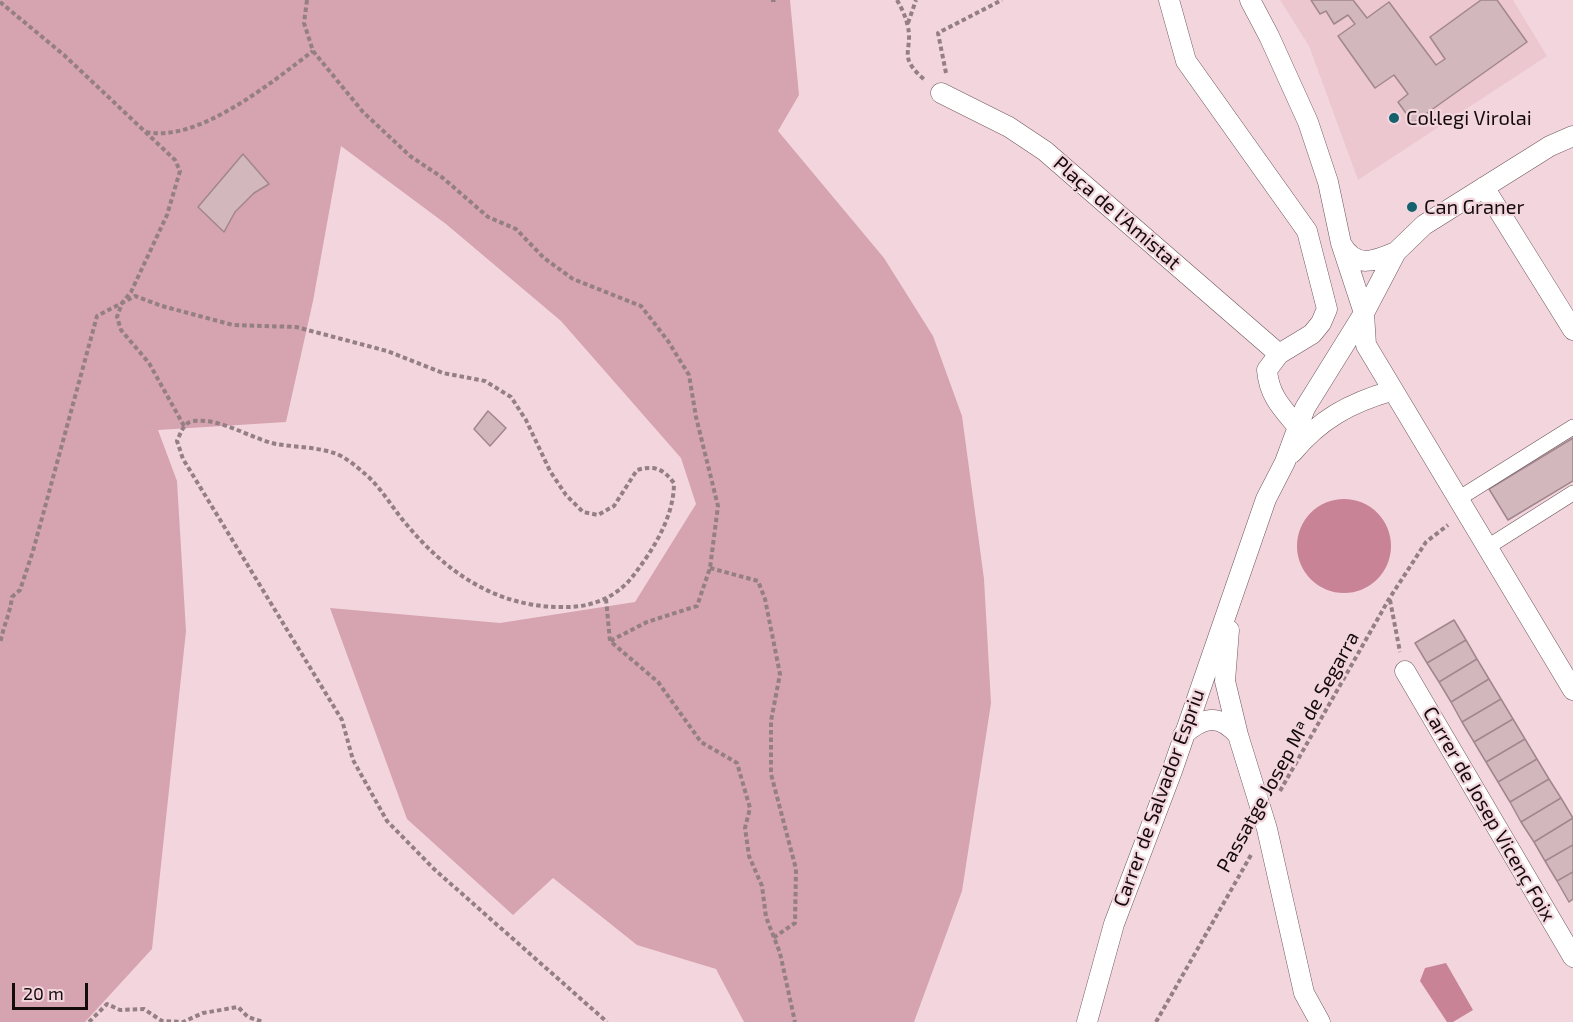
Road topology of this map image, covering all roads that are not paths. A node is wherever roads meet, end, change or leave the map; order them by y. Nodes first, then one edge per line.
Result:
1 (1169, 0) edge
2 (1250, 0) edge
3 (941, 93) road end
4 (1573, 136) edge
5 (1485, 187) junction
6 (1341, 243) junction
7 (1396, 252) junction
8 (1364, 313) junction
9 (1573, 330) edge
10 (1279, 354) junction
11 (1391, 391) junction
12 (1297, 426) junction
13 (1573, 427) edge
14 (1285, 462) junction
15 (1573, 493) edge
16 (1461, 505) junction
17 (1486, 548) junction
18 (1238, 577) junction
19 (1405, 671) road end
20 (1573, 690) edge
21 (1184, 735) junction
22 (1238, 735) junction
23 (1573, 957) edge
24 (1087, 1022) edge
25 (1320, 1022) edge

1 - 10 street
2 - 6 street
3 - 10 street, Plaça de l'Amistat
4 - 5 street
5 - 7 street
5 - 9 street
6 - 7 street
6 - 8 street
7 - 8 street, Carrer de Salvador Espriu
8 - 11 street
8 - 12 street, Carrer de Salvador Espriu
10 - 12 street
11 - 14 street
11 - 16 street
12 - 14 street, Carrer de Salvador Espriu
13 - 16 street
14 - 18 street, Carrer de Salvador Espriu
15 - 17 street
16 - 17 street
17 - 20 street
18 - 21 street, Carrer de Salvador Espriu
18 - 22 street, Carrer de Salvador Espriu
19 - 23 street, Carrer de Josep Vicenç Foix
21 - 22 street
21 - 24 street, Carrer de Salvador Espriu
22 - 25 street, Carrer de Salvador Espriu

